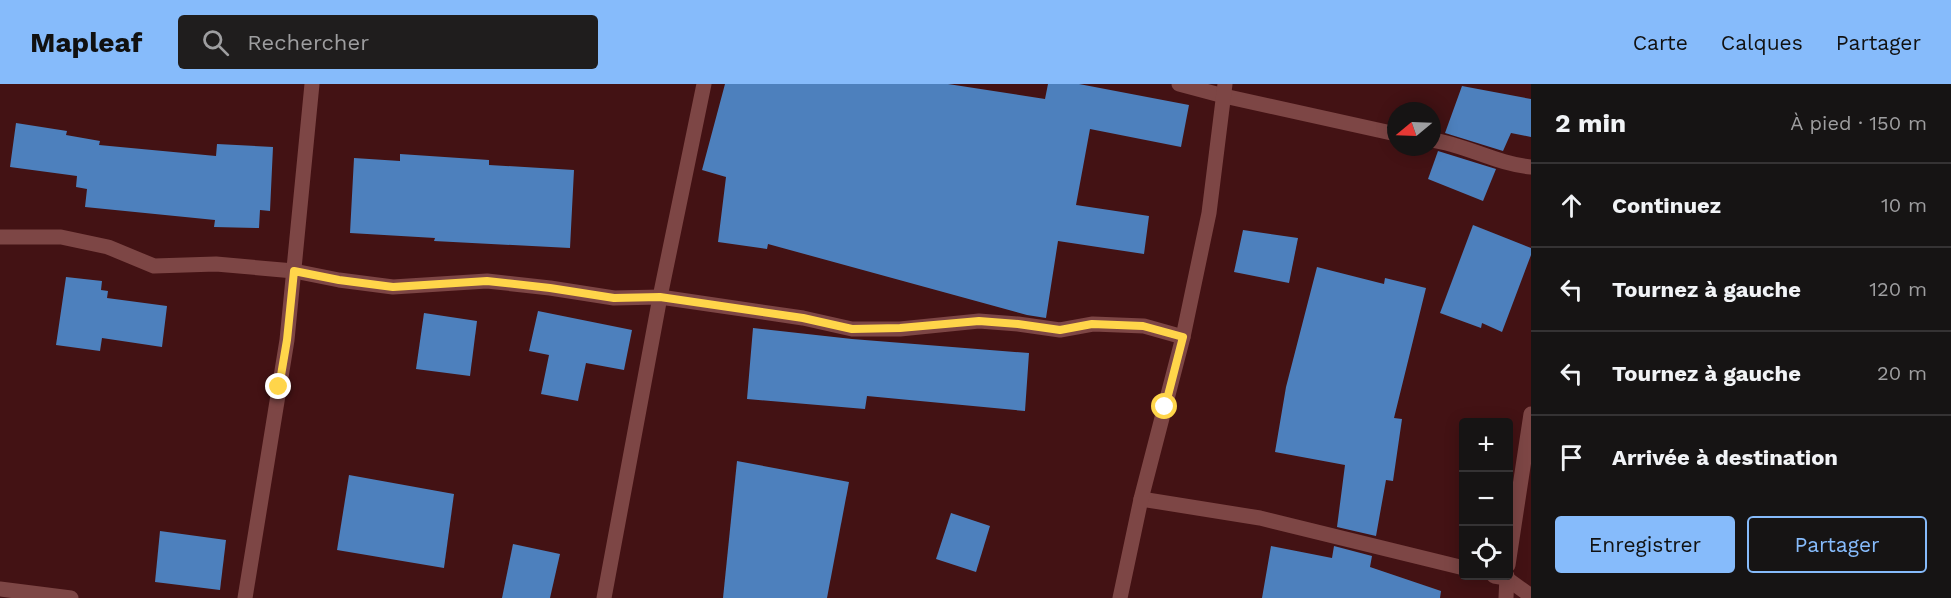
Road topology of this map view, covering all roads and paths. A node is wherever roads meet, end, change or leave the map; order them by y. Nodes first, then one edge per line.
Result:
1 (312, 84) edge
2 (704, 84) edge
3 (1179, 84) edge
4 (1224, 90) edge
5 (1387, 132) edge
6 (1441, 141) edge
7 (1531, 167) edge
8 (0, 237) edge
9 (294, 271) junction
10 (660, 297) junction
11 (1183, 337) junction
12 (1531, 414) edge
13 (1141, 499) junction
14 (1512, 526) edge
15 (1459, 567) edge
16 (1504, 580) edge
17 (1511, 580) edge
18 (0, 589) edge
19 (1531, 596) edge
20 (71, 598) edge
21 (245, 598) edge
22 (604, 598) edge
23 (1120, 598) edge
24 (1506, 598) edge

1 - 9 street
2 - 10 street
3 - 4 street
4 - 5 street
4 - 11 street
6 - 7 street
8 - 9 street
9 - 10 street
9 - 21 street
10 - 11 street
10 - 22 street
11 - 13 street
12 - 14 street
13 - 15 street
13 - 23 street
16 - 24 street
17 - 19 street
18 - 20 street

